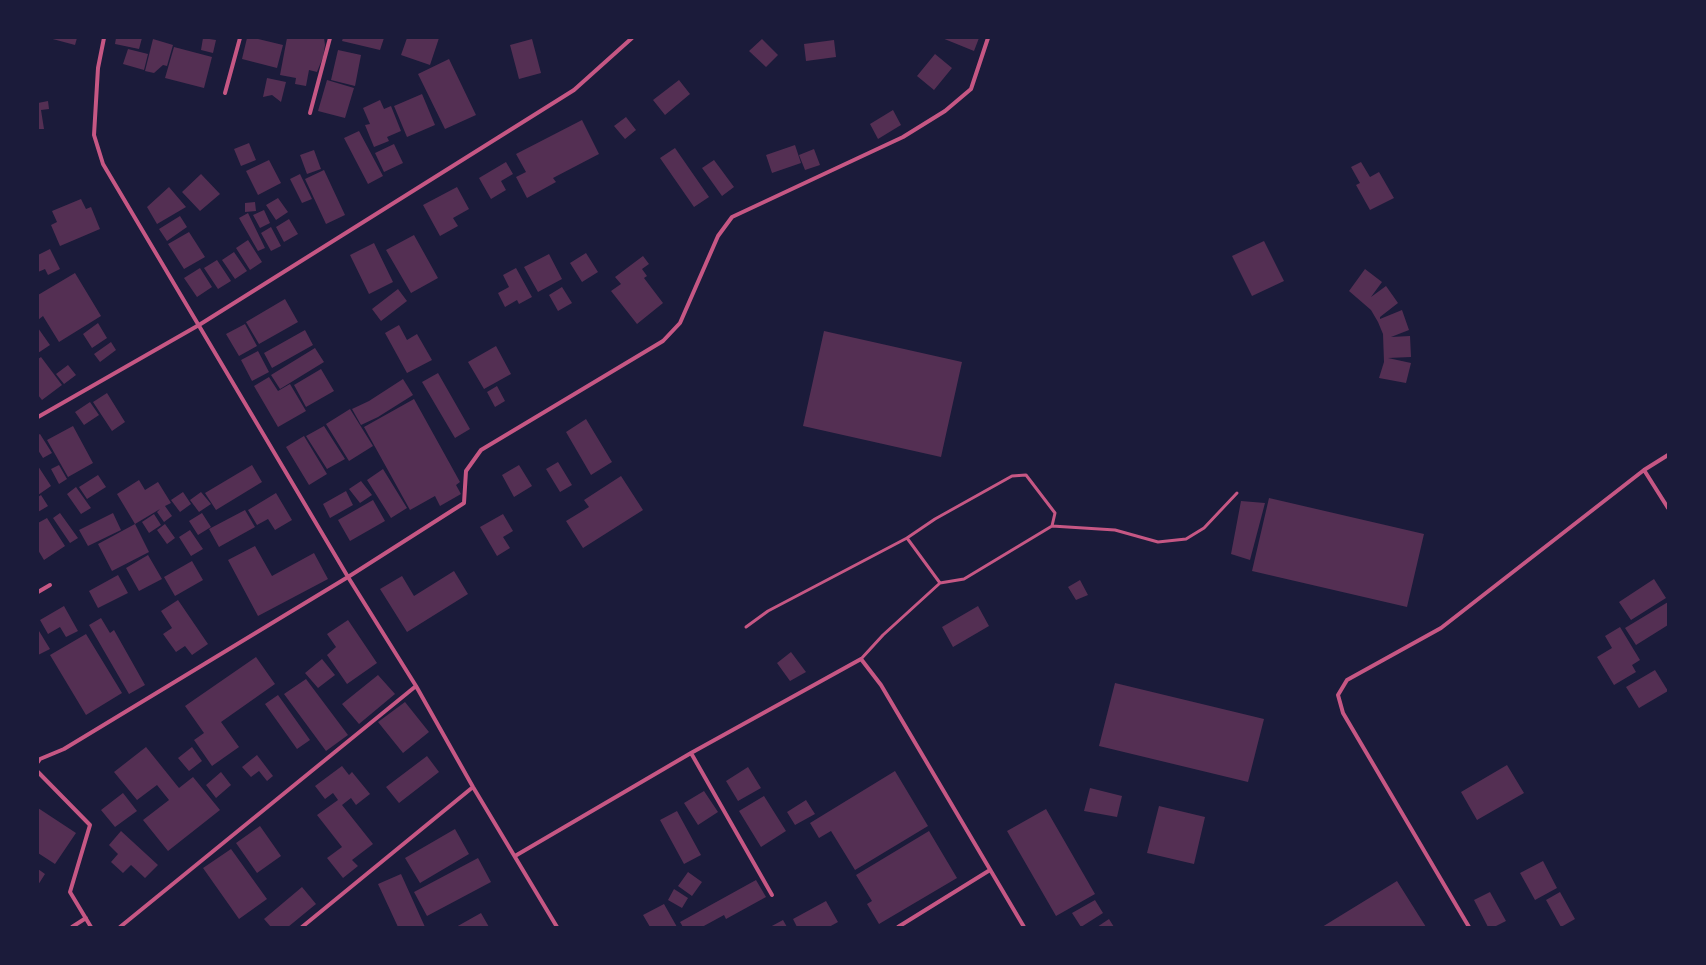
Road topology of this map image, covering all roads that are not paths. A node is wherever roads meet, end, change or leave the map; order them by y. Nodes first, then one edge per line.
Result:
1 (104, 38) edge
2 (240, 38) edge
3 (330, 38) edge
4 (632, 38) edge
5 (988, 38) edge
6 (225, 93) dead end
7 (310, 113) dead end
8 (199, 325) junction
9 (38, 417) edge
10 (1668, 455) edge
11 (1644, 470) junction
12 (1237, 493) dead end
13 (1668, 508) edge
14 (1052, 526) junction
15 (907, 538) junction
16 (348, 577) junction
17 (940, 583) junction
18 (50, 585) dead end
19 (38, 592) edge
20 (746, 627) dead end
21 (861, 659) junction
22 (416, 686) junction
23 (691, 753) junction
24 (39, 759) edge
25 (38, 772) edge
26 (473, 787) junction
27 (515, 856) junction
28 (990, 870) junction
29 (772, 895) dead end
30 (86, 918) junction
31 (72, 927) edge
32 (91, 927) edge
33 (120, 927) edge
34 (302, 927) edge
35 (557, 927) edge
36 (898, 927) edge
37 (1024, 927) edge
38 (1468, 927) edge

1 - 8 street
2 - 6 street
3 - 7 street
4 - 8 street
5 - 16 street
8 - 9 street
8 - 16 street
10 - 11 street
11 - 13 street
11 - 38 street
12 - 14 lane
14 - 15 lane
14 - 17 lane
15 - 17 lane
15 - 20 lane
16 - 22 street
16 - 24 street
17 - 21 lane
18 - 19 street
21 - 23 street
21 - 28 street
22 - 26 street
22 - 33 street
23 - 27 street
23 - 29 street
25 - 30 street
26 - 27 street
26 - 34 street
27 - 35 street
28 - 36 street
28 - 37 street
30 - 31 street
30 - 32 street

